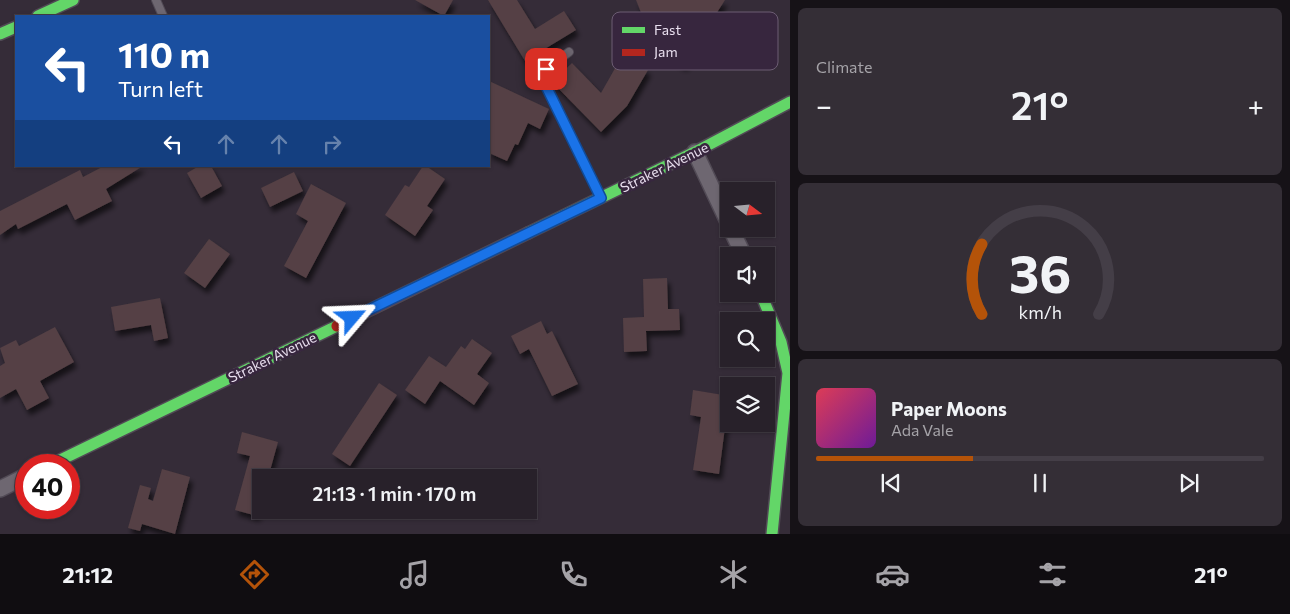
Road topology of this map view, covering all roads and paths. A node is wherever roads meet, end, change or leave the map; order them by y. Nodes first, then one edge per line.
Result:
1 (73, 0) edge
2 (156, 0) edge
3 (40, 15) edge
4 (163, 15) edge
5 (15, 27) edge
6 (0, 34) edge
7 (569, 52) dead end
8 (790, 102) edge
9 (695, 152) junction
10 (601, 198) junction
11 (720, 205) edge
12 (764, 302) edge
13 (73, 454) edge
14 (784, 465) edge
15 (15, 482) edge
16 (0, 489) edge
17 (772, 534) edge

1 - 3 street
2 - 4 lane
5 - 6 street
7 - 10 lane
8 - 9 street, Straker Avenue
9 - 10 street, Straker Avenue
9 - 11 street
10 - 13 street, Straker Avenue
12 - 14 street
14 - 17 street
15 - 16 street

